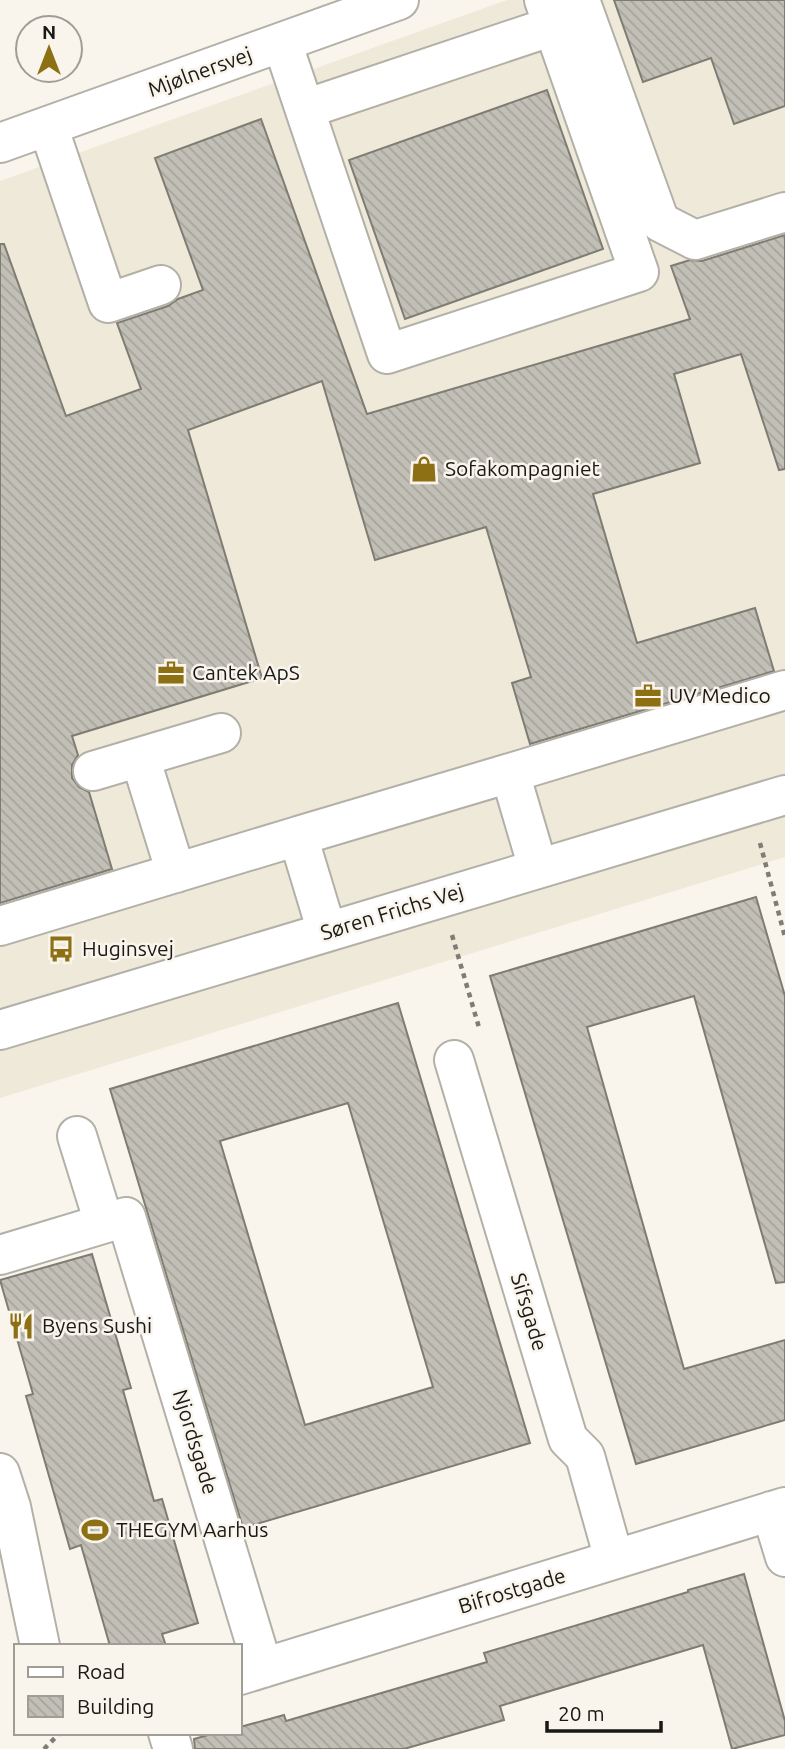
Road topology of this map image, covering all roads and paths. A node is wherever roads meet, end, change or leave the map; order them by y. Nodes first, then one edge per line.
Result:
1 (399, 0) edge
2 (580, 0) edge
3 (549, 13) edge
4 (282, 42) junction
5 (305, 109) junction
6 (48, 126) junction
7 (0, 143) edge
8 (785, 212) edge
9 (161, 285) dead end
10 (785, 690) edge
11 (221, 733) dead end
12 (140, 757) junction
13 (93, 771) dead end
14 (510, 773) junction
15 (767, 800) edge
16 (299, 836) junction
17 (538, 868) junction
18 (176, 873) junction
19 (441, 898) junction
20 (0, 926) edge
21 (327, 932) junction
22 (785, 937) edge
23 (0, 1030) edge
24 (454, 1060) joint
25 (77, 1136) dead end
26 (115, 1220) junction
27 (0, 1255) edge
28 (0, 1473) edge
29 (778, 1509) edge
30 (785, 1557) edge
31 (614, 1559) junction
32 (40, 1644) edge
33 (252, 1672) edge
34 (59, 1735) edge
35 (44, 1749) edge

1 - 4 street, Mjølnersvej
2 - 8 street
3 - 5 street
3 - 5 street
4 - 5 street
4 - 6 street, Mjølnersvej
6 - 7 street, Mjølnersvej
6 - 9 street
10 - 14 street
11 - 12 street
12 - 13 street
12 - 18 street
14 - 16 street
14 - 17 street
15 - 17 street, Søren Frichs Vej
15 - 22 path
16 - 18 street
16 - 21 street
17 - 19 street, Søren Frichs Vej
18 - 20 street
19 - 21 street, Søren Frichs Vej
19 - 24 path
21 - 23 street, Søren Frichs Vej
24 - 31 street, Sifsgade
25 - 26 street, Njordsgade
26 - 27 street
26 - 33 street, Njordsgade
28 - 32 street
29 - 30 street
29 - 31 street, Bifrostgade
31 - 33 street, Bifrostgade
34 - 35 path

